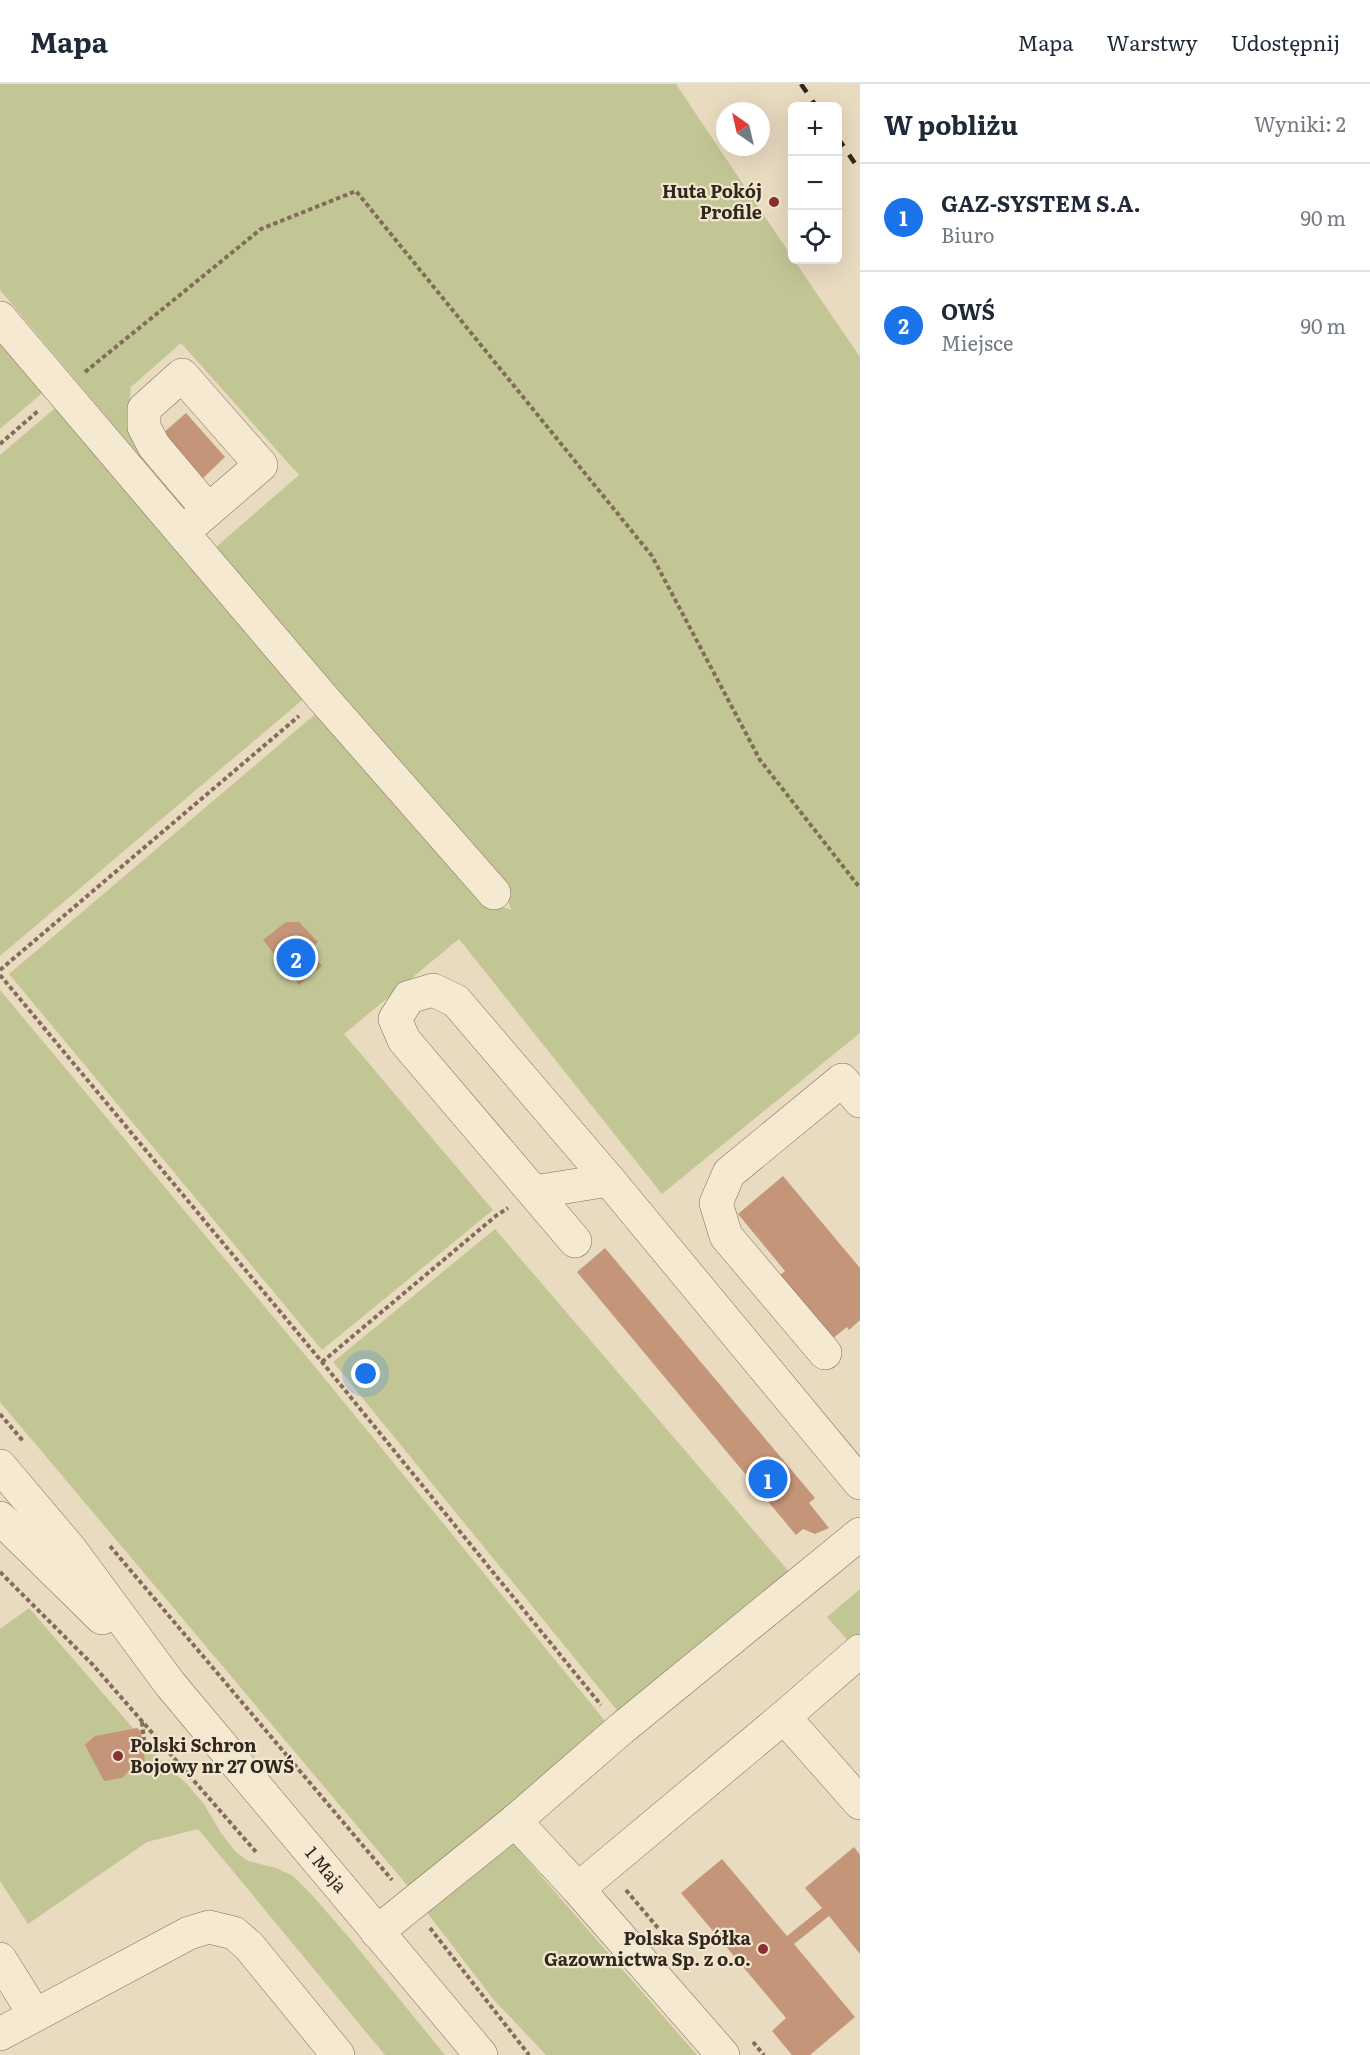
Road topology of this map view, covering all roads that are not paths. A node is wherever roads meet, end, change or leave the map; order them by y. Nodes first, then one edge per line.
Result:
1 (0, 318) edge
2 (208, 510) dead end
3 (183, 532) junction
4 (494, 893) dead end
5 (860, 1101) edge
6 (609, 1180) junction
7 (534, 1192) junction
8 (575, 1241) dead end
9 (825, 1353) dead end
10 (0, 1466) edge
11 (860, 1484) edge
12 (0, 1518) edge
13 (860, 1534) edge
14 (860, 1651) edge
15 (170, 1684) junction
16 (784, 1717) junction
17 (860, 1803) edge
18 (515, 1821) junction
19 (578, 1889) junction
20 (377, 1932) junction
21 (0, 1959) edge
22 (35, 2015) junction
23 (0, 2034) edge
24 (338, 2055) edge
25 (481, 2055) edge
26 (723, 2055) edge

1 - 3 street
2 - 3 street
3 - 4 street
5 - 9 street
6 - 7 street
6 - 7 street
6 - 11 street
7 - 8 street
10 - 15 street, 1 Maja
12 - 15 street, 1 Maja
13 - 18 street
14 - 16 street
15 - 20 street, 1 Maja
16 - 17 street
16 - 19 street
18 - 19 street
18 - 20 street
19 - 26 street
20 - 25 street, 1 Maja
21 - 22 street
22 - 23 street
22 - 24 street

